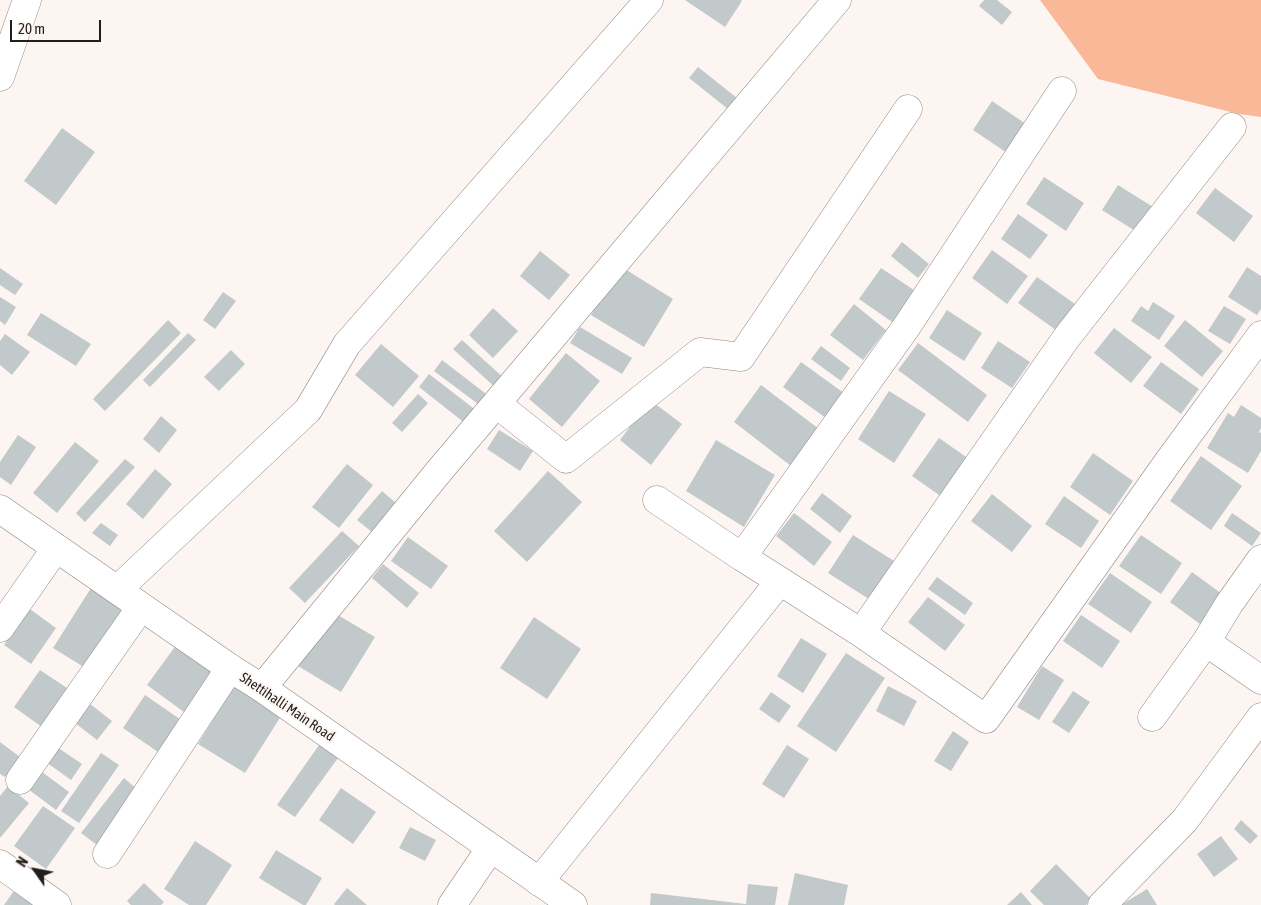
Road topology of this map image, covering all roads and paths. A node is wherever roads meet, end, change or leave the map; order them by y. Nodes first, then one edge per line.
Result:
1 (27, 0) edge
2 (649, 0) edge
3 (838, 0) edge
4 (0, 77) edge
5 (1062, 91) dead end
6 (908, 109) dead end
7 (1232, 127) dead end
8 (1261, 335) edge
9 (496, 404) junction
10 (657, 500) dead end
11 (0, 509) edge
12 (56, 548) junction
13 (742, 557) junction
14 (1261, 559) edge
15 (780, 581) junction
16 (117, 590) junction
17 (141, 607) junction
18 (0, 628) edge
19 (861, 633) junction
20 (1206, 642) junction
21 (230, 668) junction
22 (1261, 680) edge
23 (262, 688) junction
24 (1152, 717) dead end
25 (1261, 718) edge
26 (20, 780) dead end
27 (490, 849) junction
28 (107, 854) dead end
29 (0, 864) edge
30 (539, 882) junction
31 (57, 905) edge
32 (452, 905) edge
33 (573, 905) edge
34 (1102, 905) edge

1 - 4 street
2 - 16 street
3 - 9 street
5 - 13 street
6 - 9 street
7 - 19 street
8 - 19 street
9 - 23 street
10 - 13 street
11 - 12 street, Shettihalli Main Road
12 - 16 street, Shettihalli Main Road
12 - 18 street
13 - 15 street
14 - 20 street
15 - 19 street
15 - 30 street
16 - 17 street, Shettihalli Main Road
17 - 21 street, Shettihalli Main Road
17 - 26 street
20 - 22 street
20 - 24 street
21 - 23 street, Shettihalli Main Road
21 - 28 street
23 - 27 street, Shettihalli Main Road
25 - 34 street
27 - 30 street, Shettihalli Main Road
27 - 32 street
29 - 31 street
30 - 33 street, Shettihalli Main Road

